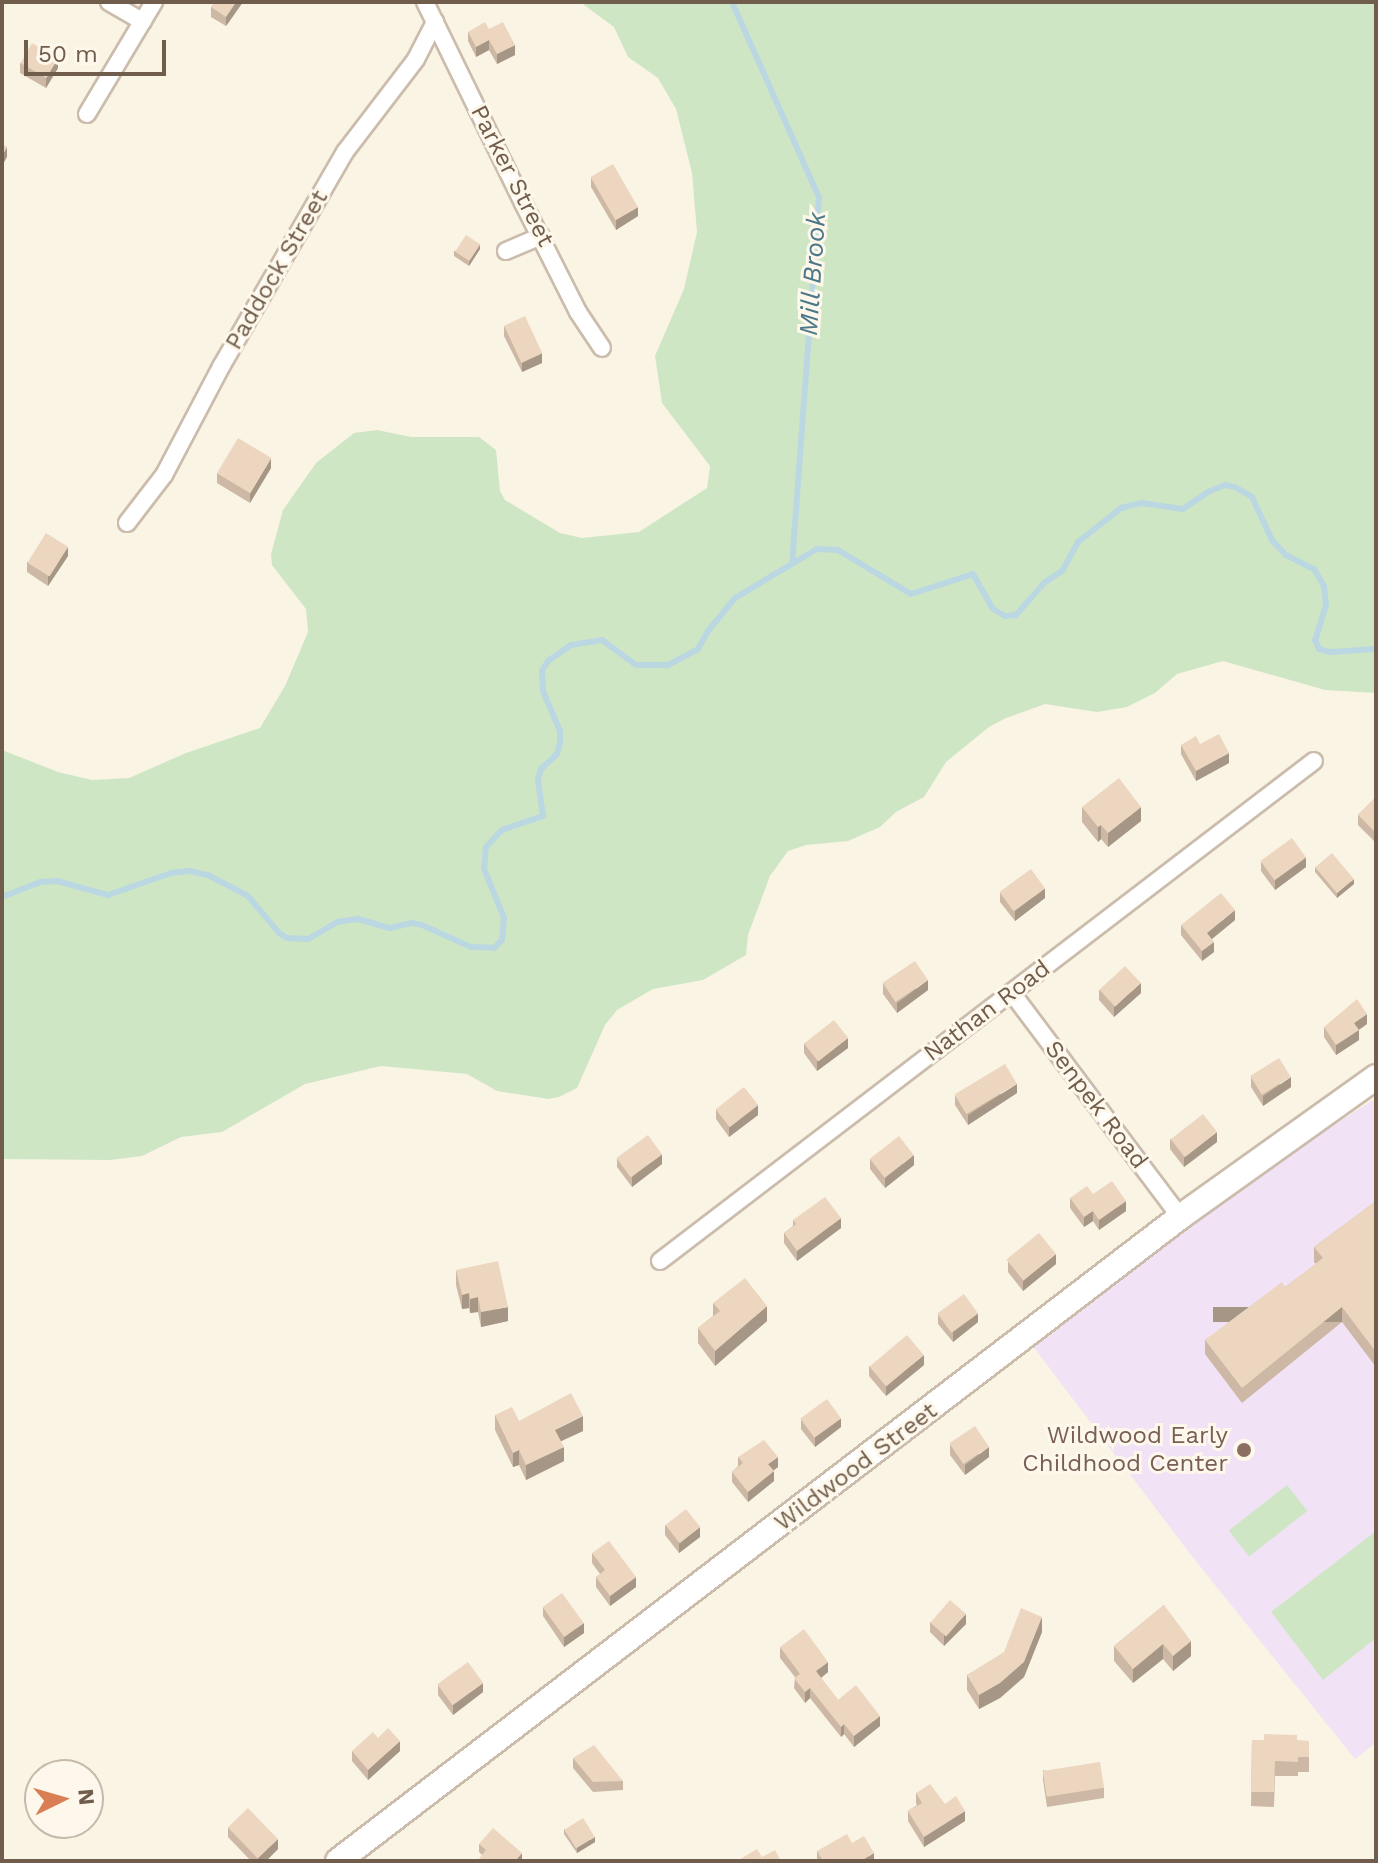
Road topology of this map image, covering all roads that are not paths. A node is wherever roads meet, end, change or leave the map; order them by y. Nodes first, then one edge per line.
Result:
1 (109, 2) edge
2 (154, 2) edge
3 (425, 2) edge
4 (143, 22) junction
5 (435, 22) junction
6 (87, 114) dead end
7 (541, 236) junction
8 (506, 251) dead end
9 (602, 348) dead end
10 (127, 523) dead end
11 (1314, 761) dead end
12 (1012, 993) junction
13 (1376, 1077) edge
14 (1180, 1217) junction
15 (660, 1261) dead end
16 (338, 1861) edge

1 - 4 street
2 - 4 street
3 - 5 street, Parker Street
4 - 6 street
5 - 7 street, Parker Street
5 - 10 street, Paddock Street
7 - 8 street
7 - 9 street, Parker Street
11 - 12 street, Nathan Road
12 - 14 street, Senpek Road
12 - 15 street, Nathan Road
13 - 14 street, Wildwood Street
14 - 16 street, Wildwood Street

